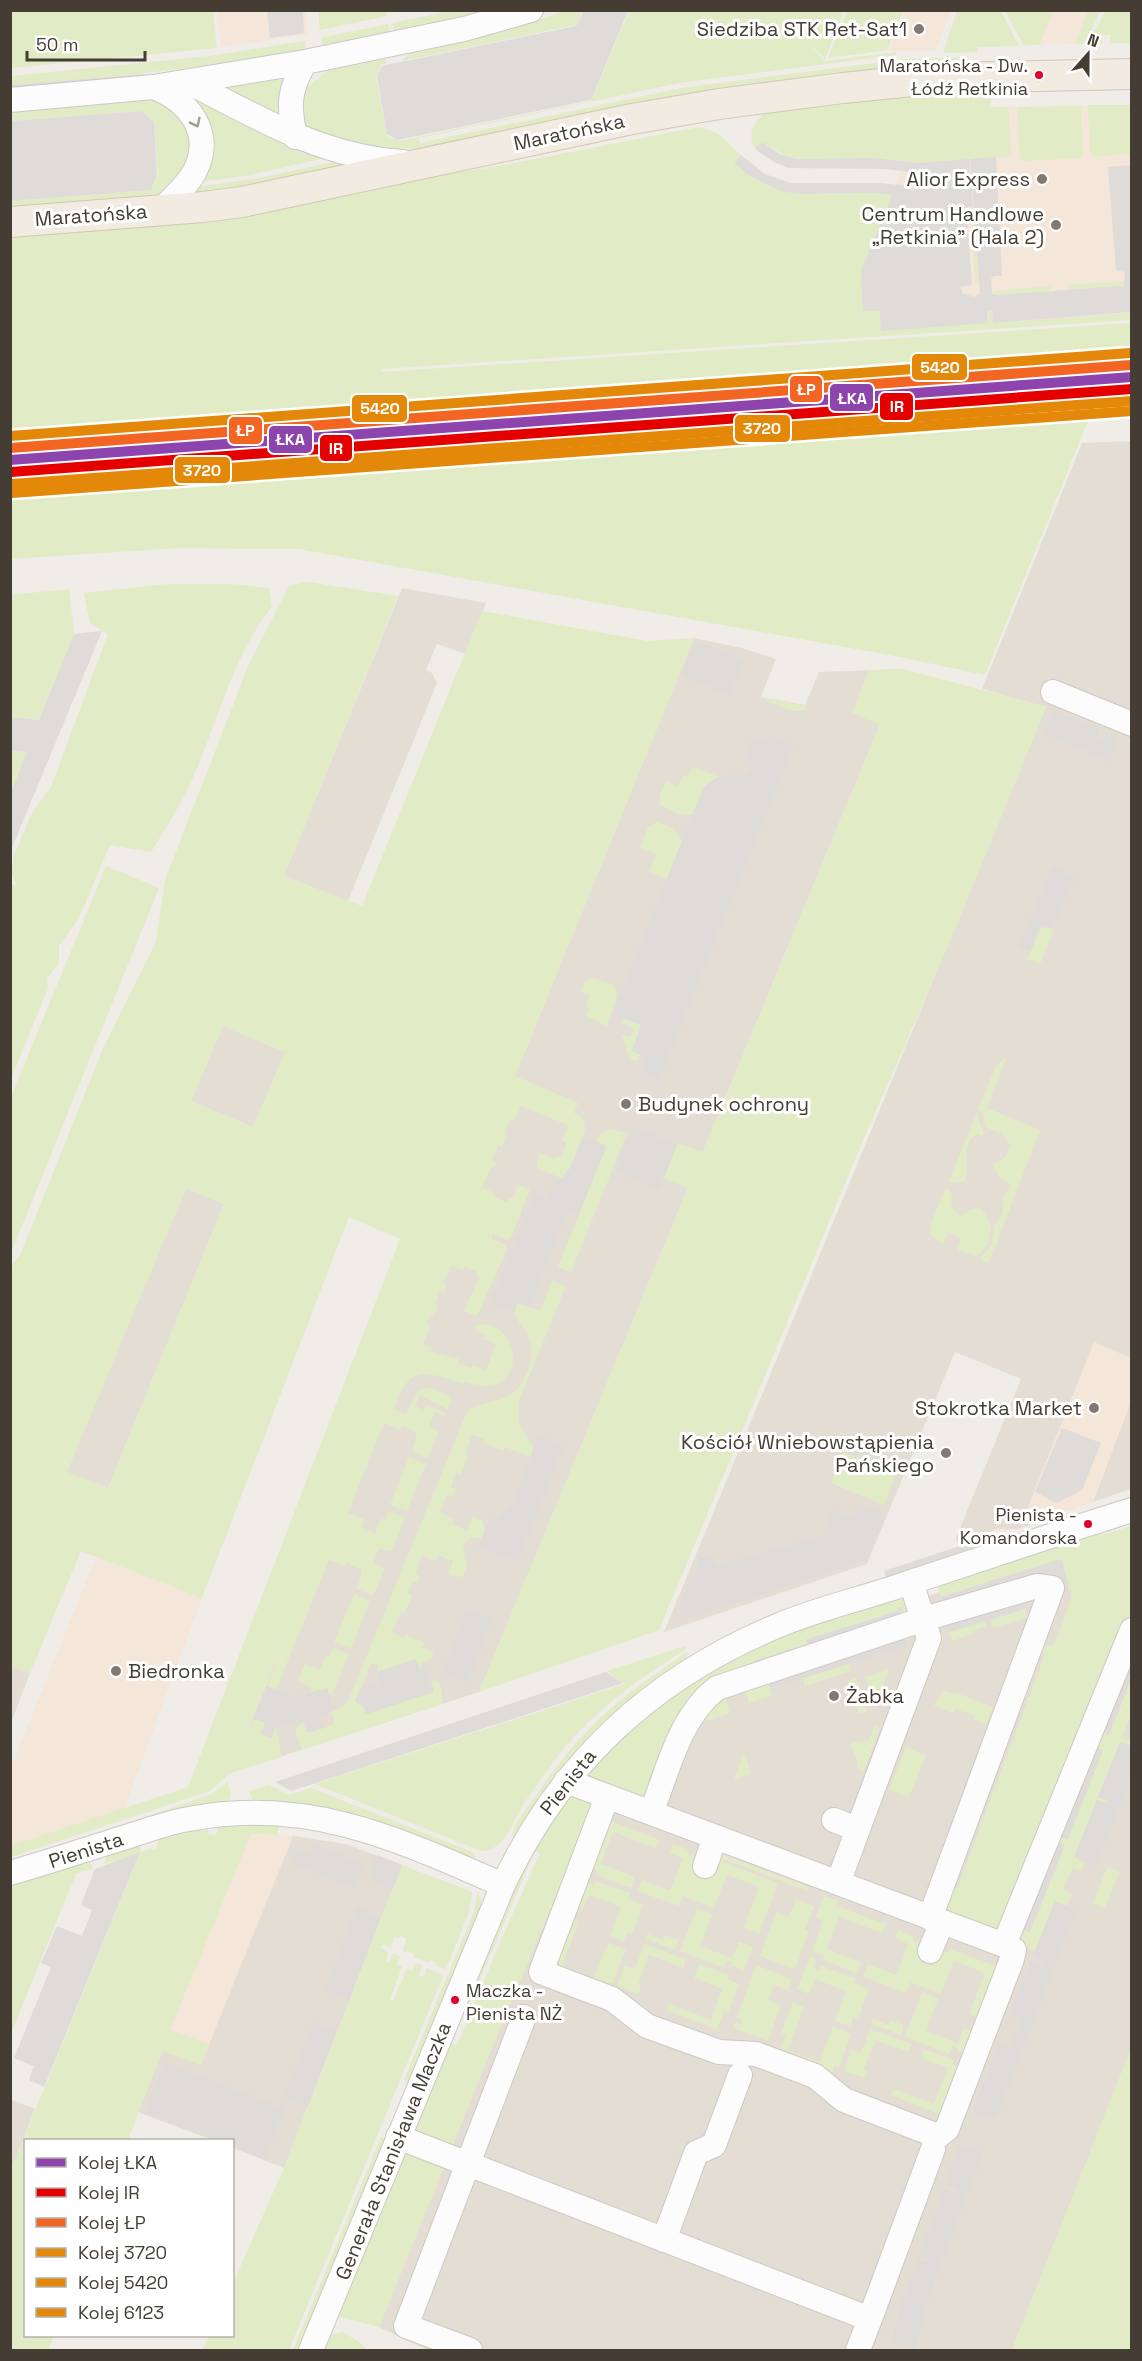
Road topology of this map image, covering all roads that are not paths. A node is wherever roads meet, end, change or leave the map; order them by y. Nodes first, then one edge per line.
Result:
1 (531, 10) edge
2 (305, 62) junction
3 (1131, 74) edge
4 (189, 82) junction
5 (153, 87) junction
6 (10, 100) edge
7 (295, 137) junction
8 (423, 164) junction
9 (160, 210) junction
10 (10, 222) edge
11 (1053, 692) dead end
12 (1131, 724) edge
13 (1131, 1510) edge
14 (911, 1582) junction
15 (924, 1619) junction
16 (1131, 1630) edge
17 (566, 1781) junction
18 (607, 1797) junction
19 (651, 1813) junction
20 (834, 1820) dead end
21 (857, 1828) junction
22 (715, 1837) junction
23 (705, 1866) dead end
24 (10, 1873) edge
25 (838, 1883) junction
26 (503, 1885) junction
27 (936, 1920) junction
28 (1004, 1945) junction
29 (930, 1951) dead end
30 (524, 2018) dead end
31 (740, 2075) dead end
32 (398, 2137) junction
33 (933, 2149) dead end
34 (468, 2164) junction
35 (664, 2240) junction
36 (870, 2319) junction
37 (311, 2350) edge
38 (470, 2350) edge
39 (858, 2350) edge

1 - 2 street
2 - 4 street
2 - 7 street
3 - 8 main road, Maratońska
4 - 5 street
4 - 7 street
5 - 6 street
5 -> 9 street
7 - 8 street
8 - 9 main road, Maratońska
9 - 10 main road, Maratońska
11 - 12 street
13 - 14 street, Pienista
14 - 15 street
14 - 17 street, Pienista
15 - 19 street
15 - 21 street
15 - 27 street
16 - 28 street
17 - 18 street
17 - 26 street, Pienista
18 - 19 street
18 - 28 street
19 - 22 street
20 - 21 street
21 - 25 street
22 - 23 street
22 - 25 street
24 - 26 street, Pienista
25 - 27 street
26 - 32 street, Generała Stanisława Maczka
27 - 28 street
27 - 29 street
30 - 34 street
31 - 35 street
32 - 34 street
32 - 37 street, Generała Stanisława Maczka
33 - 36 street
34 - 35 street
34 - 38 street
35 - 36 street
36 - 39 street

